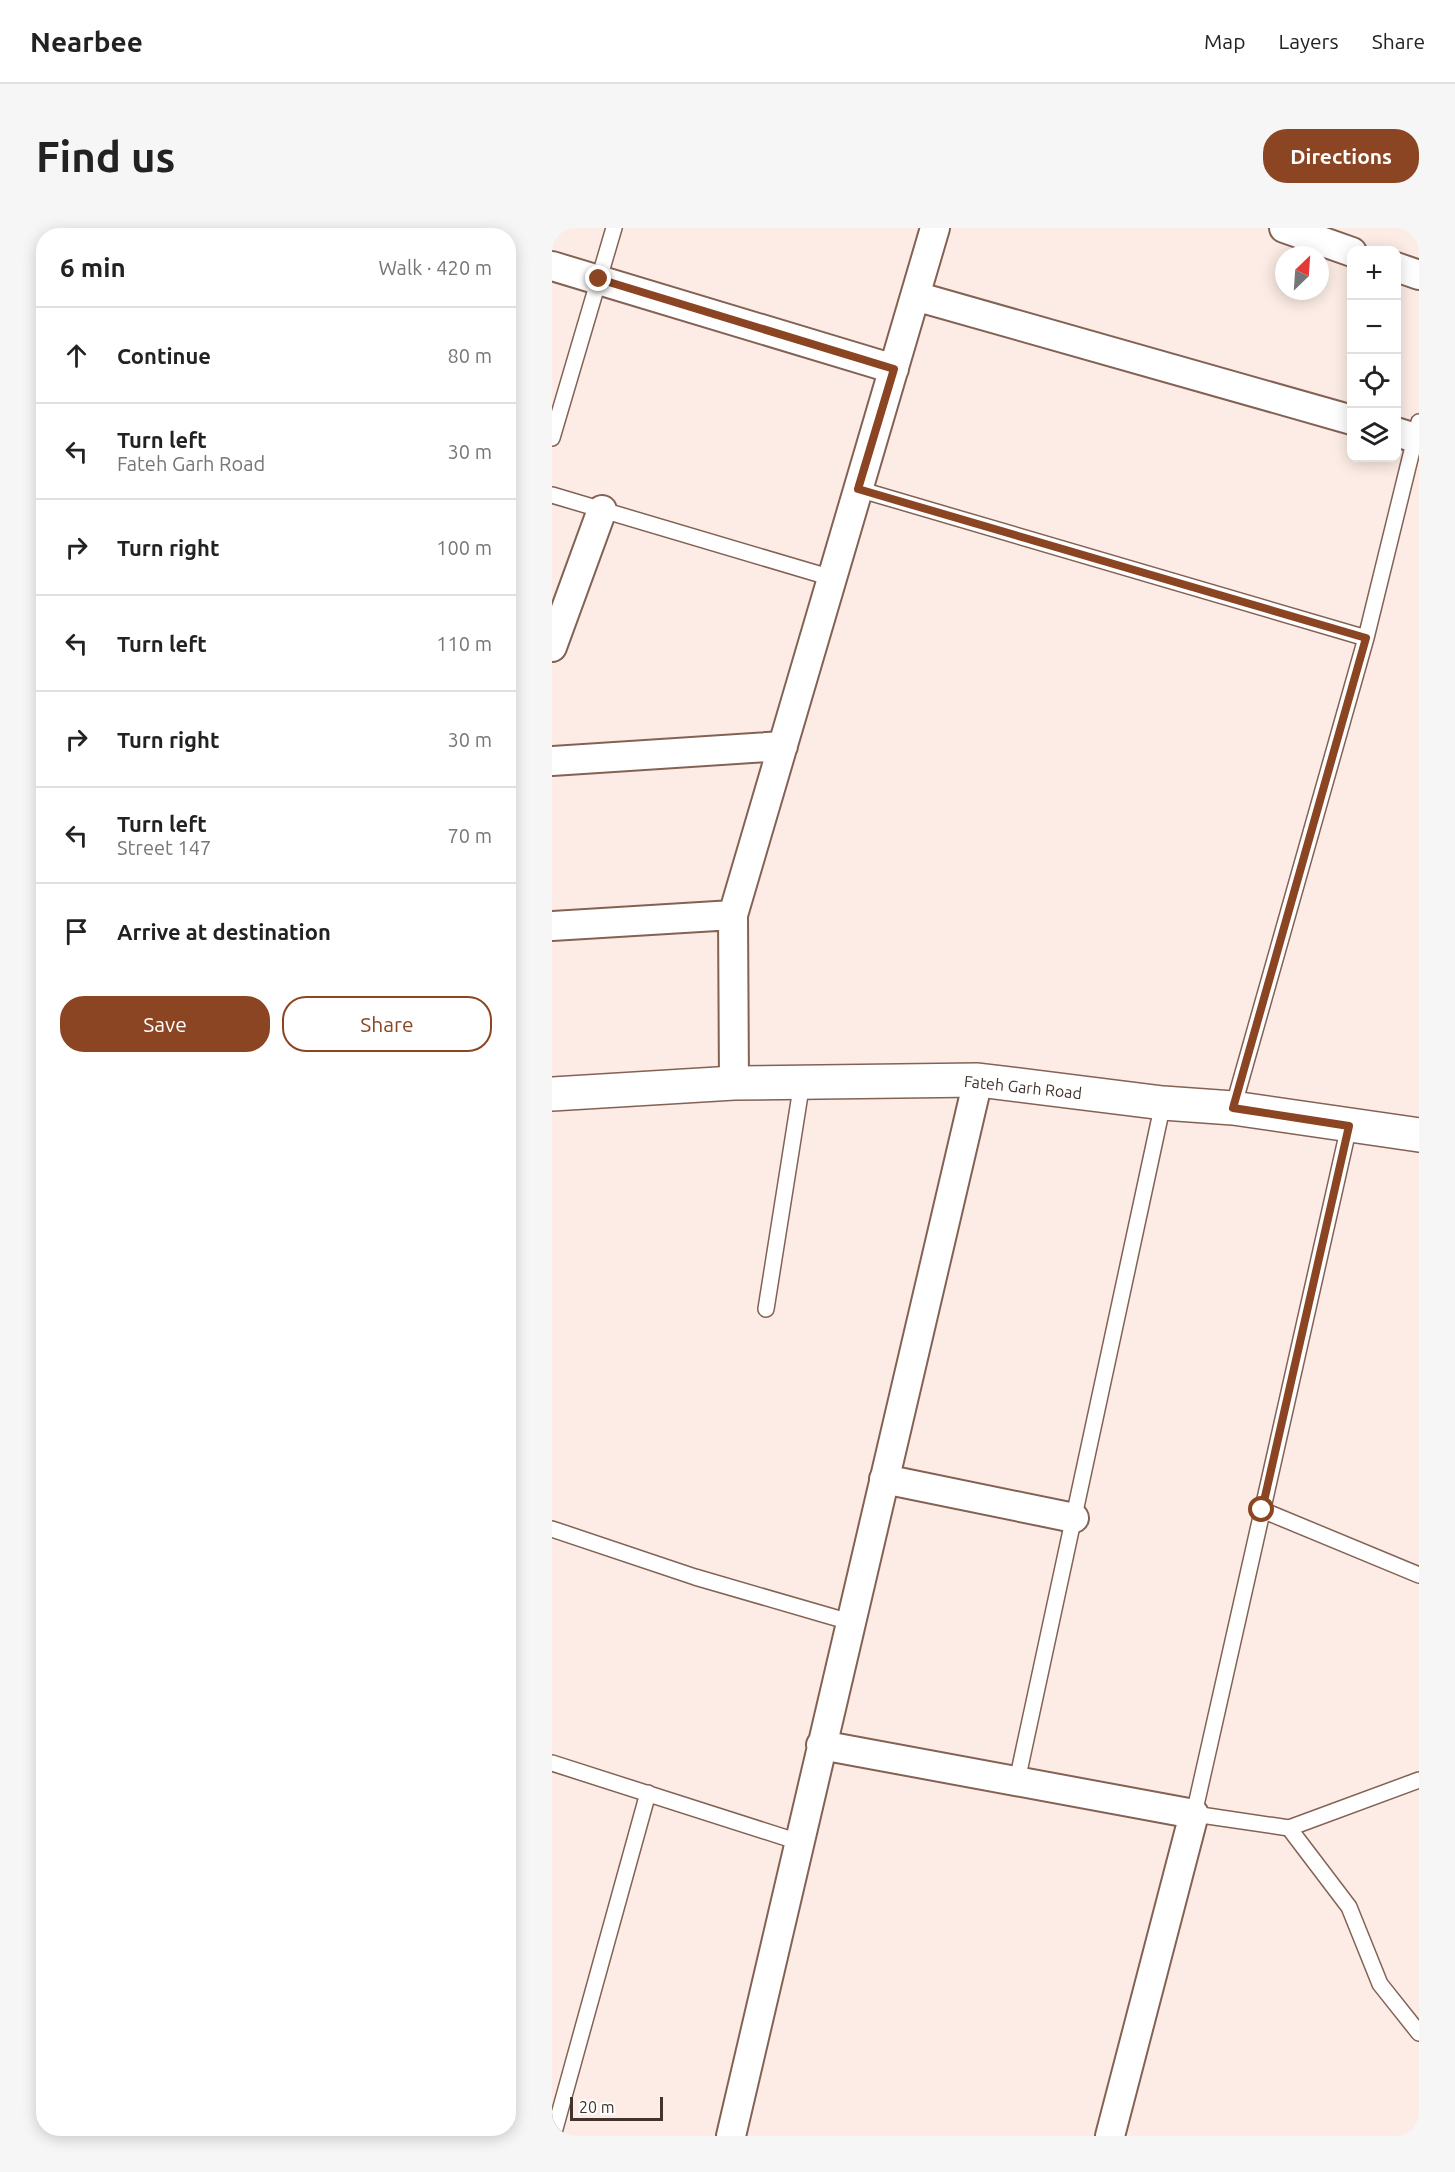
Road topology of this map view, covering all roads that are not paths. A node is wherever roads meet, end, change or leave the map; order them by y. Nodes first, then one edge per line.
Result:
1 (614, 228) edge
2 (935, 228) edge
3 (1284, 228) edge
4 (1347, 250) edge
5 (552, 266) edge
6 (1401, 269) edge
7 (1419, 275) edge
8 (599, 279) junction
9 (915, 296) junction
10 (894, 369) junction
11 (1347, 419) edge
12 (1410, 431) edge
13 (552, 438) edge
14 (858, 489) junction
15 (552, 495) edge
16 (602, 510) junction
17 (832, 578) junction
18 (1366, 638) junction
19 (552, 647) edge
20 (783, 746) junction
21 (552, 761) edge
22 (733, 915) junction
23 (552, 926) edge
24 (978, 1080) junction
25 (801, 1082) junction
26 (734, 1083) junction
27 (552, 1094) edge
28 (1163, 1103) junction
29 (1233, 1108) junction
30 (1349, 1126) junction
31 (1419, 1135) edge
32 (766, 1309) dead end
33 (884, 1479) junction
34 (1262, 1510) junction
35 (1074, 1518) junction
36 (552, 1529) edge
37 (1419, 1575) edge
38 (850, 1622) junction
39 (821, 1745) junction
40 (552, 1763) edge
41 (1419, 1780) edge
42 (1017, 1781) junction
43 (648, 1792) junction
44 (1194, 1814) junction
45 (1289, 1828) junction
46 (799, 1842) junction
47 (1419, 2033) edge
48 (553, 2136) edge
49 (731, 2136) edge
50 (1110, 2136) edge

1 - 8 lane
2 - 9 street
3 - 4 street
5 - 8 street
6 - 7 street
8 - 10 street
8 - 13 lane
9 - 10 street
9 - 11 street
10 - 14 street
12 - 18 lane
14 - 17 street
14 - 18 lane
15 - 16 lane
16 - 17 lane
16 - 19 street
17 - 20 street
18 - 29 lane
20 - 21 street
20 - 22 street
22 - 23 street
22 - 26 street
24 - 25 street, Fateh Garh Road
24 - 28 street, Fateh Garh Road
24 - 33 street
25 - 26 street, Fateh Garh Road
25 - 32 lane
26 - 27 street, Fateh Garh Road
28 - 29 street, Fateh Garh Road
28 - 35 lane
29 - 30 street, Fateh Garh Road
30 - 31 street, Fateh Garh Road
30 - 34 lane
33 - 35 street
33 - 38 street
34 - 37 lane
34 - 44 lane
35 - 42 lane
36 - 38 lane
38 - 39 street
39 - 42 street
39 - 46 street
40 - 43 lane
41 - 45 lane
42 - 44 street
43 - 46 lane
43 - 48 lane
44 - 45 lane
44 - 50 street
45 - 47 lane
46 - 49 street

